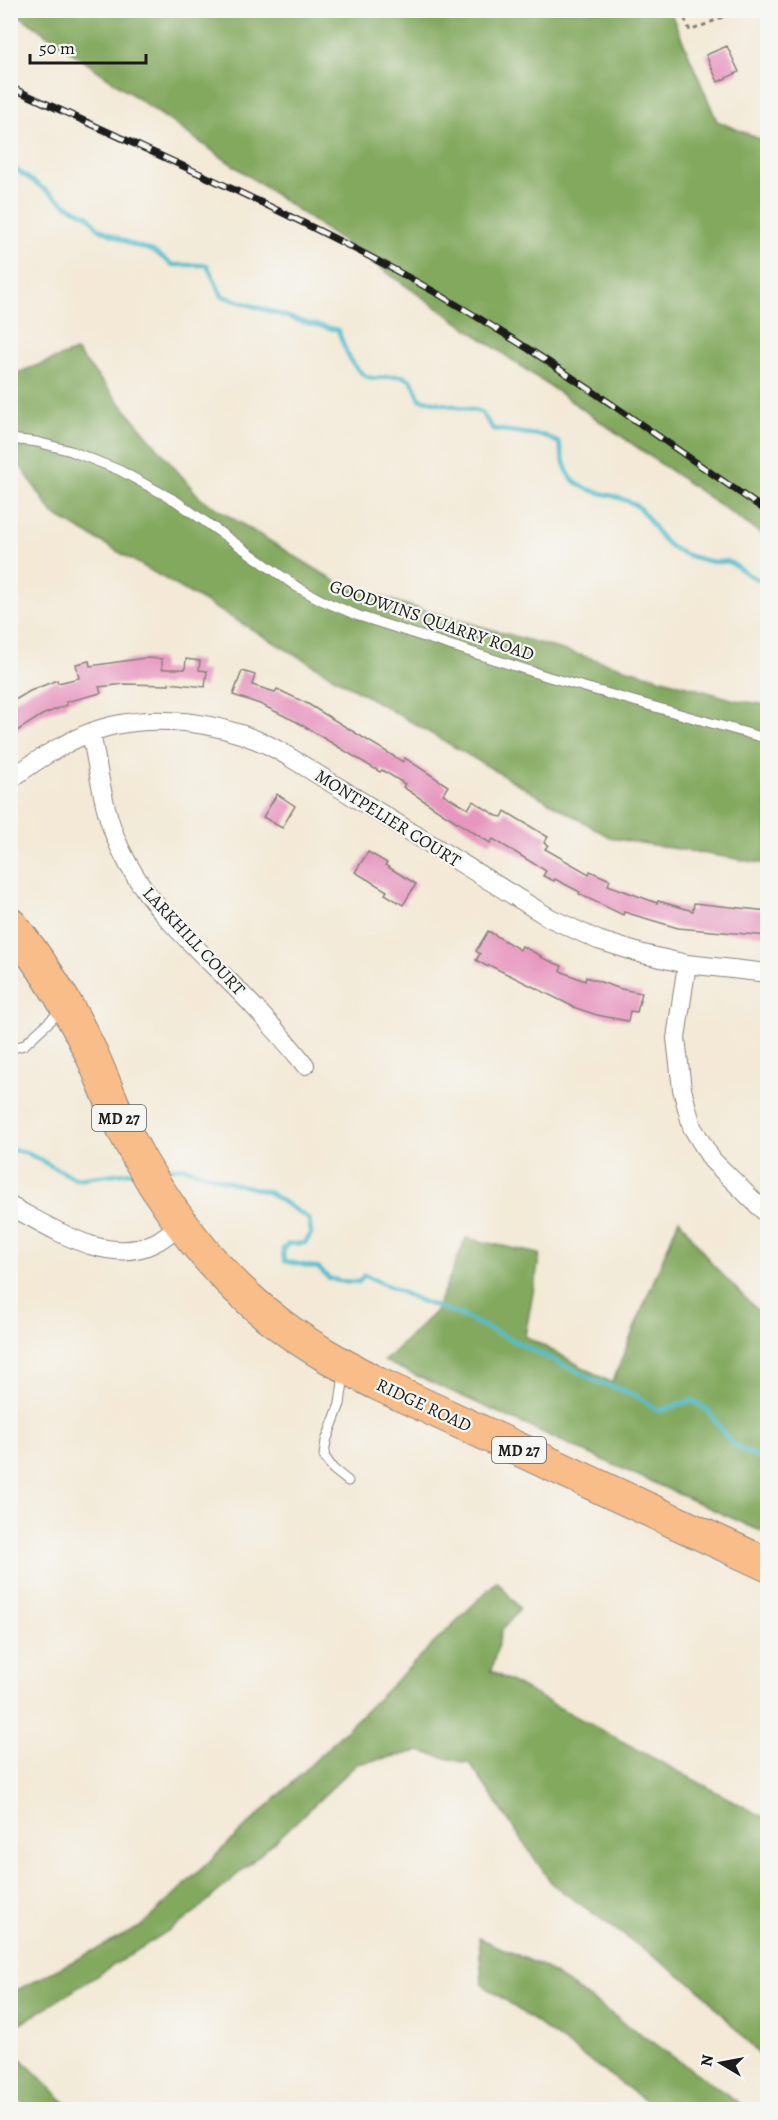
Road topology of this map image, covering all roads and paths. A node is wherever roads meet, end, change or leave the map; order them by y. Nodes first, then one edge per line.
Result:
1 (681, 10) edge
2 (739, 10) edge
3 (10, 439) edge
4 (91, 733) junction
5 (768, 739) edge
6 (10, 780) edge
7 (10, 924) edge
8 (687, 964) junction
9 (768, 973) edge
10 (67, 1006) junction
11 (10, 1049) edge
12 (305, 1065) dead end
13 (10, 1206) edge
14 (767, 1214) edge
15 (181, 1224) junction
16 (347, 1368) junction
17 (348, 1481) dead end
18 (768, 1565) edge

1 - 2 path
3 - 5 lane, GOODWINS QUARRY ROAD
4 - 6 street, MONTPELIER COURT
4 - 8 street, MONTPELIER COURT
4 - 12 street, LARKHILL COURT
7 - 10 highway, MD 27
8 - 9 street, MONTPELIER COURT
8 - 14 street
10 - 11 lane
10 - 15 highway, MD 27
13 - 15 street
15 - 16 highway, RIDGE ROAD / MD 27
16 - 17 lane
16 - 18 highway, RIDGE ROAD / MD 27

